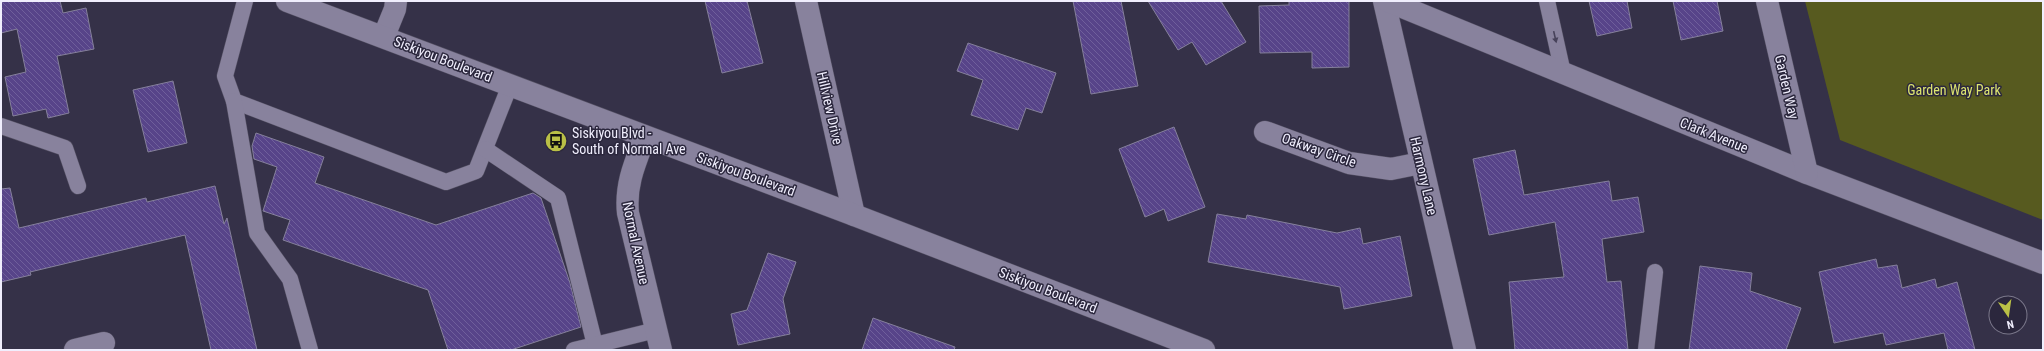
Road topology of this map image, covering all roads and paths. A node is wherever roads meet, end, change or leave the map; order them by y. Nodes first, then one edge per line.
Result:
1 (245, 1) edge
2 (287, 1) edge
3 (396, 1) edge
4 (806, 1) edge
5 (1384, 1) edge
6 (1388, 1) edge
7 (1547, 1) edge
8 (1767, 1) edge
9 (384, 36) junction
10 (1563, 73) junction
11 (510, 85) junction
12 (234, 101) junction
13 (1, 126) edge
14 (1265, 132) dead end
15 (646, 137) junction
16 (485, 149) junction
17 (1421, 163) junction
18 (1807, 173) junction
19 (78, 186) dead end
20 (854, 215) junction
21 (2043, 263) edge
22 (1655, 272) dead end
23 (658, 340) edge
24 (104, 343) dead end
25 (595, 345) junction
26 (75, 350) edge
27 (310, 350) edge
28 (574, 350) edge
29 (1204, 350) edge
30 (1465, 350) edge
31 (1646, 350) edge

1 - 12 lane
2 - 9 street, Siskiyou Boulevard
3 - 9 street
4 - 20 street, Hillview Drive
5 - 17 street, Harmony Lane
6 - 10 street, Clark Avenue
7 -> 10 lane
8 - 18 street, Garden Way
9 - 11 street, Siskiyou Boulevard
10 - 18 street, Clark Avenue
11 - 15 street, Siskiyou Boulevard
11 - 16 lane
12 - 16 lane
12 - 27 lane
13 - 19 lane
14 - 17 street, Oakway Circle
15 - 20 street, Siskiyou Boulevard
15 - 23 street, Normal Avenue
16 - 25 lane
17 - 30 street, Harmony Lane
18 - 21 street, Clark Avenue
20 - 29 street, Siskiyou Boulevard
22 - 31 lane
23 - 25 lane
24 - 26 street
25 - 28 lane

